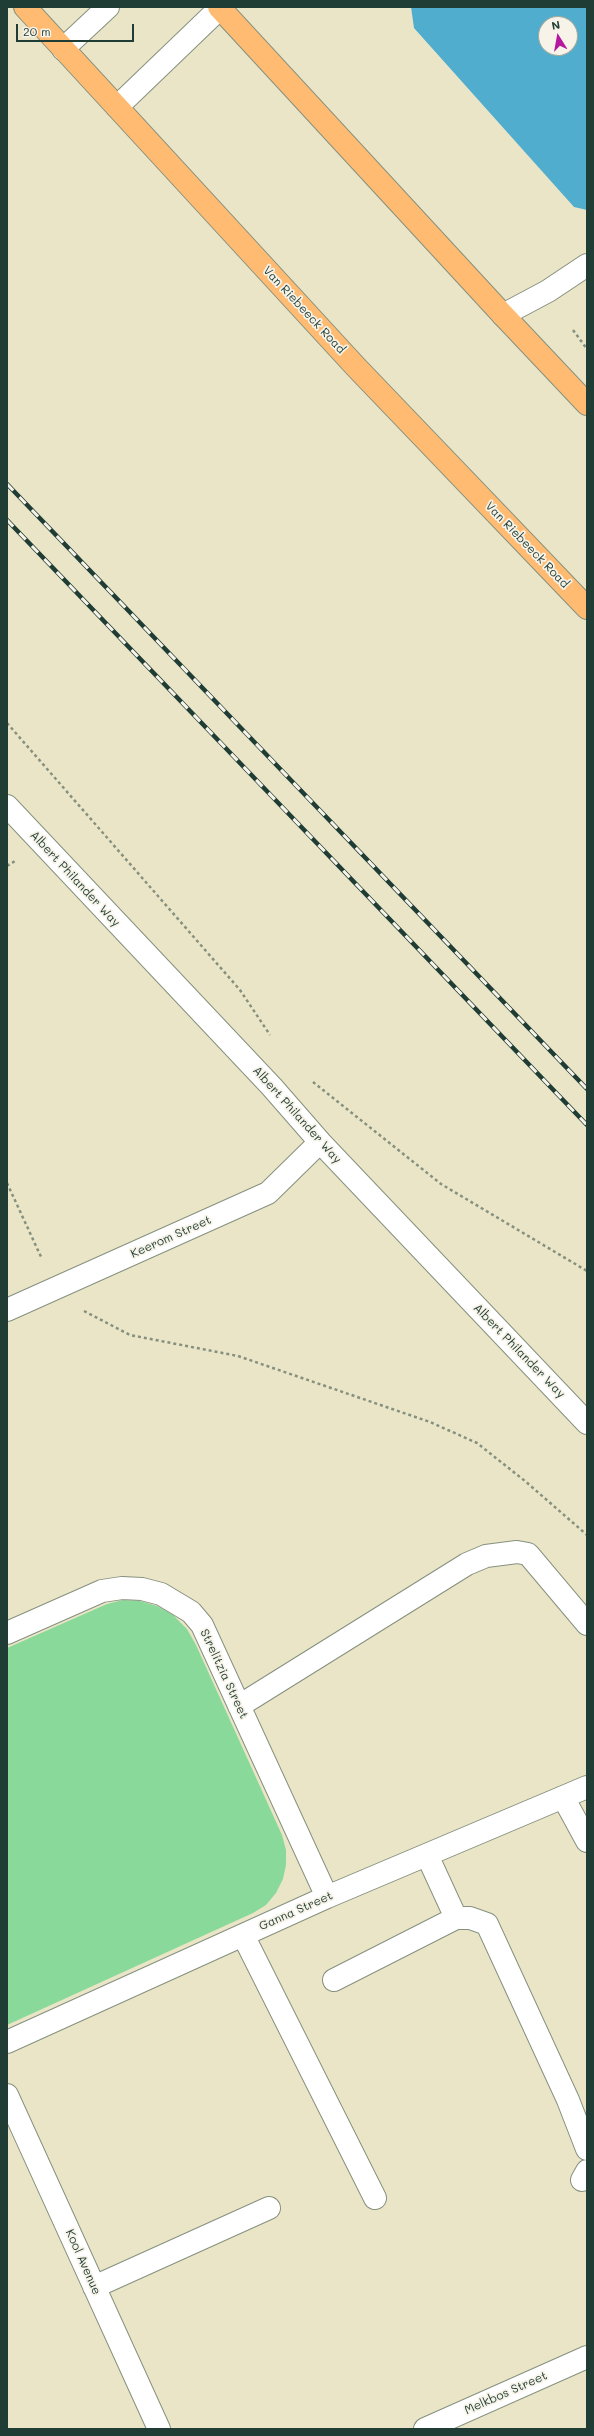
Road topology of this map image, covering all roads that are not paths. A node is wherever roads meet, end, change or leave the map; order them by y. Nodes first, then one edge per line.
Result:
1 (25, 7) edge
2 (108, 7) edge
3 (220, 8) edge
4 (64, 49) junction
5 (117, 107) junction
6 (587, 265) edge
7 (503, 316) junction
8 (587, 404) edge
9 (587, 608) edge
10 (7, 806) edge
11 (320, 1142) junction
12 (7, 1310) edge
13 (587, 1423) edge
14 (587, 1624) edge
15 (7, 1633) edge
16 (239, 1706) junction
17 (587, 1787) edge
18 (563, 1797) junction
19 (587, 1841) edge
20 (427, 1855) junction
21 (326, 1897) junction
22 (456, 1918) junction
23 (243, 1935) junction
24 (334, 1980) dead end
25 (7, 2042) edge
26 (7, 2095) edge
27 (587, 2149) edge
28 (375, 2198) dead end
29 (269, 2208) dead end
30 (94, 2287) junction
31 (587, 2357) edge
32 (159, 2429) edge
33 (425, 2429) edge

1 - 4 main road, Van Riebeeck Road
2 - 4 street
3 - 5 street
3 - 7 main road
4 - 5 main road, Van Riebeeck Road
5 - 9 main road, Van Riebeeck Road
6 - 7 street
7 - 8 main road
10 - 11 street, Albert Philander Way
11 - 12 street, Keerom Street
11 - 13 street, Albert Philander Way
14 - 16 street
15 - 16 street, Strelitzia Street
16 - 21 street, Strelitzia Street
17 - 18 street, Ganna Street
18 - 19 street
18 - 20 street, Ganna Street
20 - 21 street, Ganna Street
20 - 22 street
21 - 23 street, Ganna Street
22 - 24 street
22 - 27 street
23 - 25 street, Ganna Street
23 - 28 street
26 - 30 street, Kool Avenue
29 - 30 street
30 - 32 street, Kool Avenue
31 - 33 street, Melkbos Street

